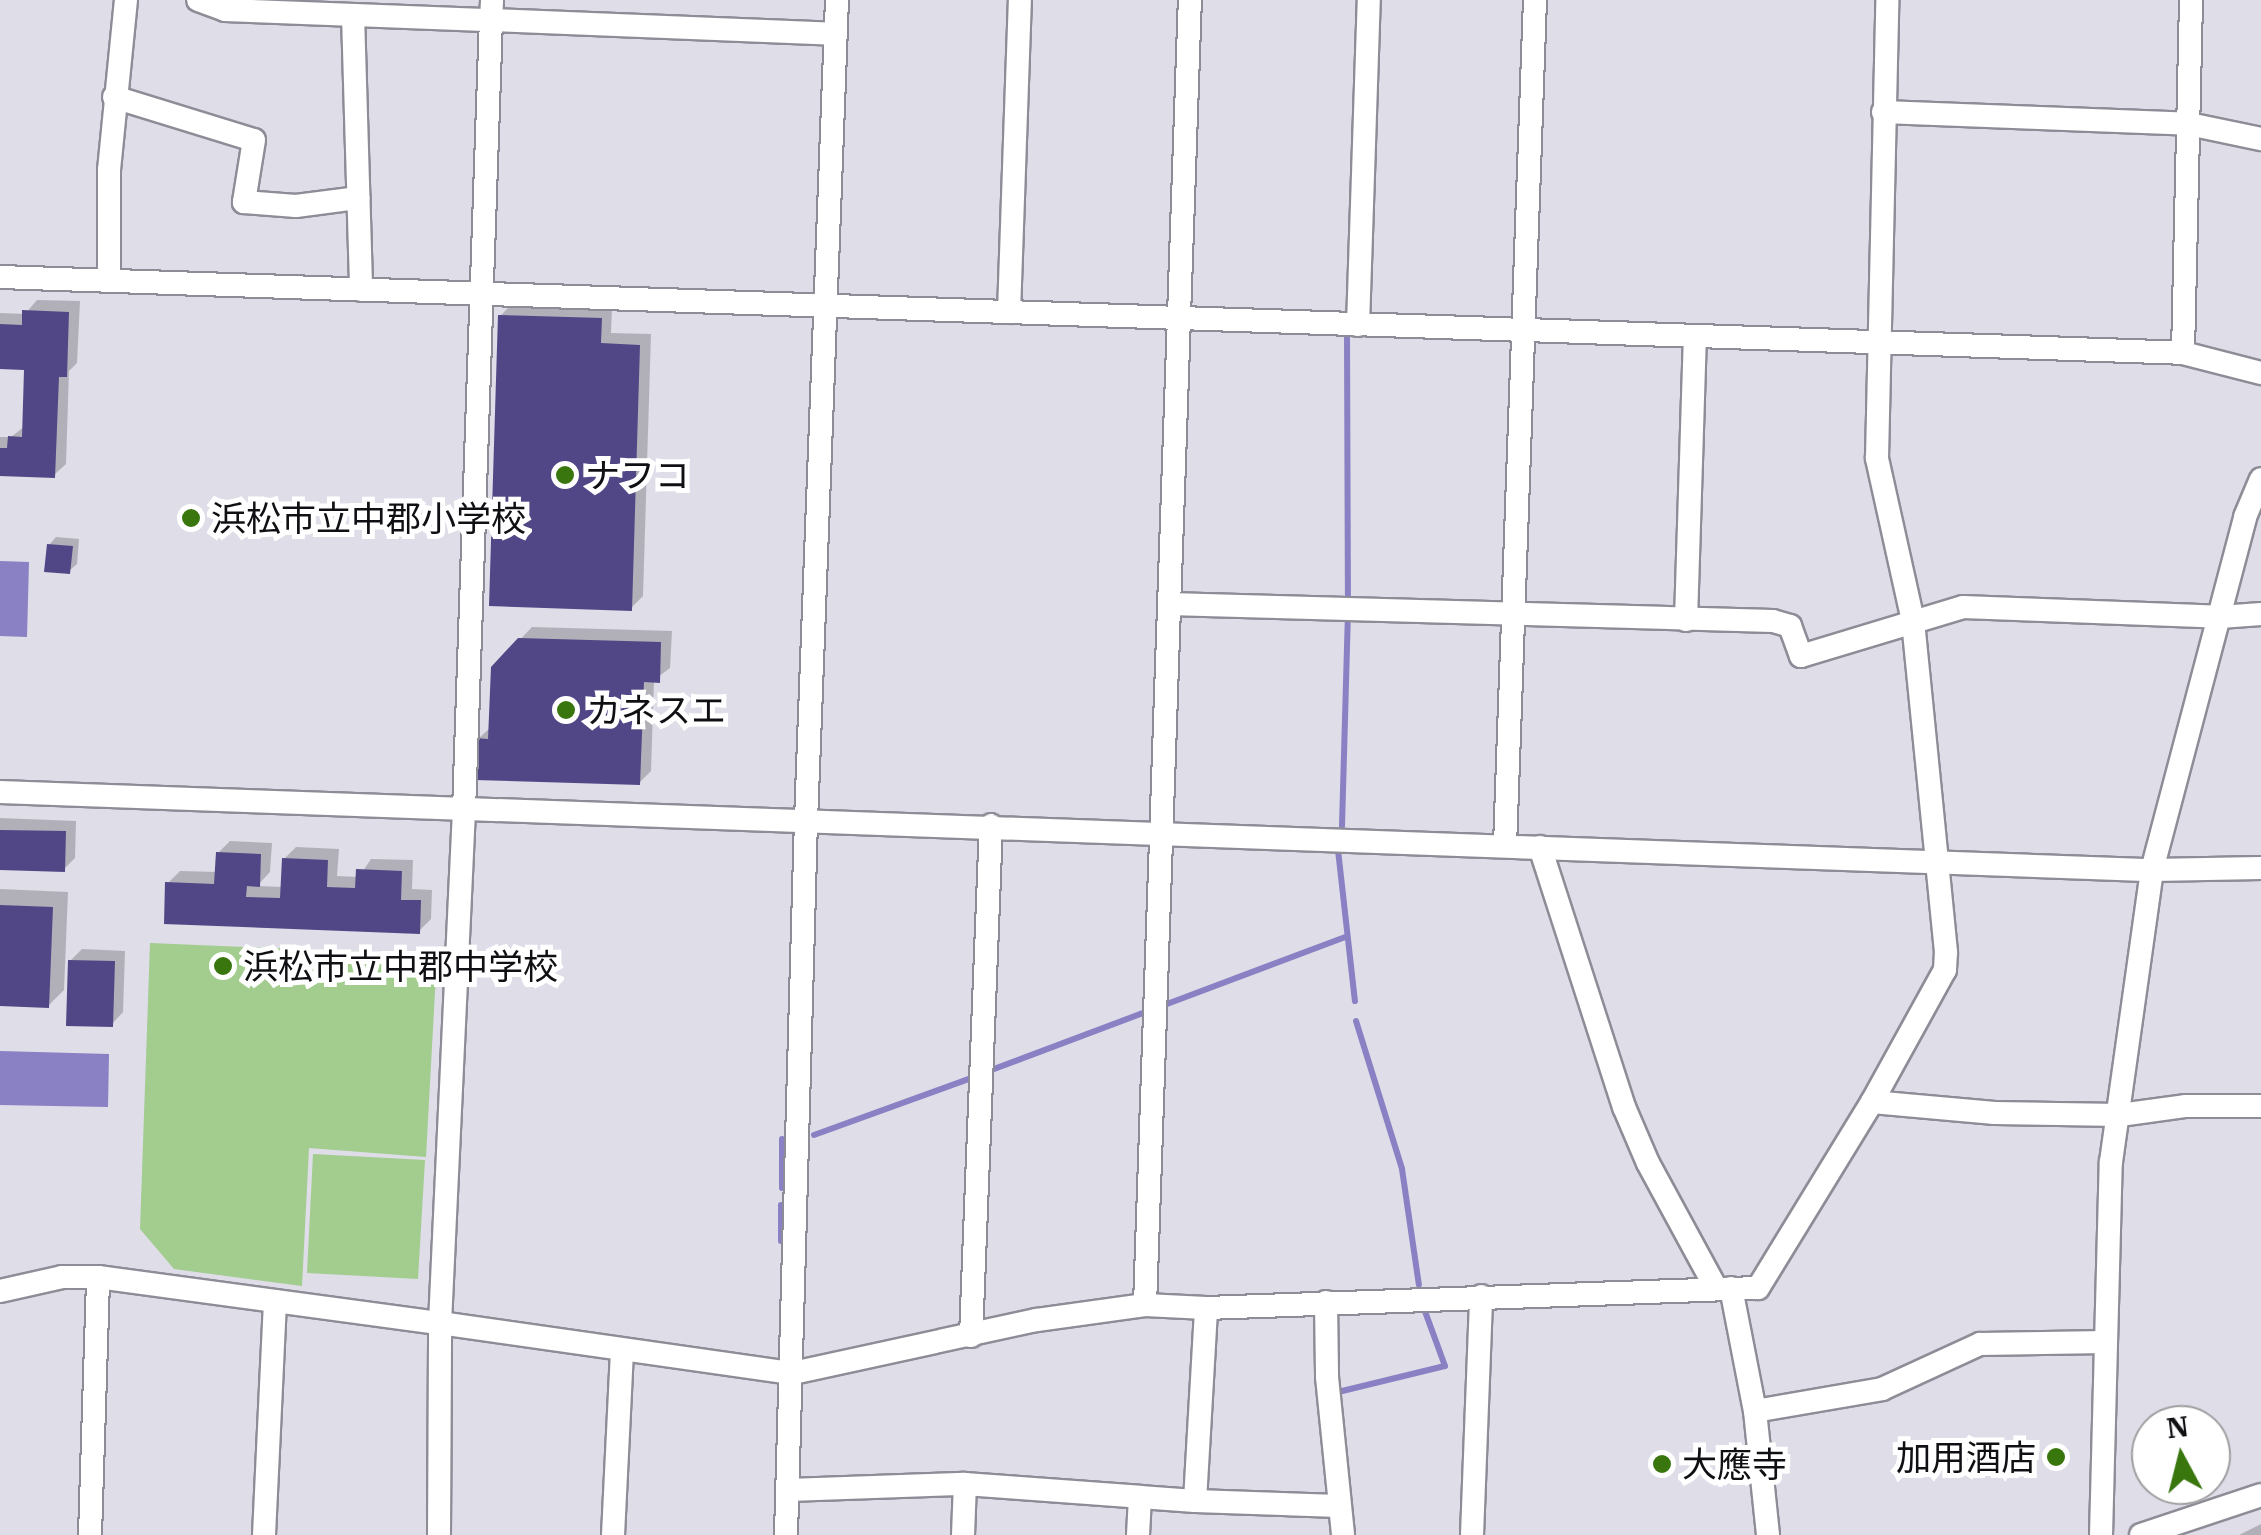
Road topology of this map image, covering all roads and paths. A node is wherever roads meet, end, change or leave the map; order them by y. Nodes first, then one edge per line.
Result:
1 (126, 0) edge
2 (198, 0) edge
3 (837, 0) edge
4 (1020, 0) edge
5 (1190, 0) edge
6 (1369, 0) edge
7 (1535, 0) edge
8 (1888, 0) edge
9 (2191, 0) edge
10 (492, 10) edge
11 (352, 15) junction
12 (835, 34) junction
13 (114, 97) junction
14 (1883, 112) junction
15 (2190, 124) junction
16 (2261, 138) edge
17 (358, 198) junction
18 (0, 277) edge
19 (108, 280) junction
20 (361, 290) junction
21 (482, 295) junction
22 (826, 304) junction
23 (1009, 312) junction
24 (1179, 318) junction
25 (1358, 325) junction
26 (1524, 329) junction
27 (1695, 338) junction
28 (1878, 343) junction
29 (2184, 353) junction
30 (2261, 373) edge
31 (2261, 479) edge
32 (1168, 604) junction
33 (1512, 614) junction
34 (2261, 614) edge
35 (2220, 618) junction
36 (1686, 620) junction
37 (1913, 621) junction
38 (0, 792) edge
39 (464, 810) junction
40 (806, 821) junction
41 (991, 825) junction
42 (1163, 832) junction
43 (1505, 846) junction
44 (1540, 847) junction
45 (1937, 860) junction
46 (2261, 868) edge
47 (2152, 870) junction
48 (1872, 1102) junction
49 (2261, 1106) edge
50 (2120, 1115) junction
51 (98, 1277) junction
52 (1724, 1288) junction
53 (0, 1291) edge
54 (1481, 1296) junction
55 (275, 1301) junction
56 (1326, 1302) junction
57 (1145, 1304) junction
58 (1206, 1308) junction
59 (440, 1323) junction
60 (971, 1336) junction
61 (2106, 1342) junction
62 (622, 1350) junction
63 (792, 1373) junction
64 (1755, 1411) junction
65 (965, 1484) junction
66 (789, 1490) junction
67 (2261, 1495) edge
68 (1140, 1498) junction
69 (1195, 1501) junction
70 (1339, 1506) junction
71 (2154, 1533) edge
72 (90, 1535) edge
73 (264, 1535) edge
74 (439, 1535) edge
75 (613, 1535) edge
76 (786, 1535) edge
77 (963, 1535) edge
78 (1138, 1535) edge
79 (1343, 1535) edge
80 (1472, 1535) edge
81 (1768, 1535) edge
82 (2101, 1535) edge

1 - 13 street
2 - 11 street
3 - 12 street
4 - 23 street
5 - 24 street
6 - 25 street
7 - 26 street
8 - 14 street
9 - 15 street
10 - 11 street
10 - 12 street
10 - 21 street
11 - 17 street
12 - 22 street
13 - 17 street
13 - 19 street
14 - 15 street
14 - 28 street
15 - 16 street
15 - 29 street
17 - 20 street
18 - 19 street
19 - 20 street
20 - 21 street
21 - 22 street
21 - 39 street
22 - 23 street
22 - 40 street
23 - 24 street
24 - 25 street
24 - 32 street
25 - 26 street
26 - 27 street
26 - 33 street
27 - 28 street
27 - 36 street
28 - 29 street
28 - 37 street
29 - 30 street
31 - 35 street
32 - 33 street
32 - 42 street
33 - 36 street
33 - 43 street
34 - 35 street
35 - 37 street
35 - 47 street
36 - 37 street
37 - 45 street
38 - 39 street
39 - 40 street
39 - 59 street
40 - 41 street
40 - 63 street
41 - 42 street
41 - 60 street
42 - 43 street
42 - 57 street
43 - 44 street
44 - 45 street
44 - 52 street
45 - 47 street
45 - 48 street
46 - 47 street
47 - 50 street
48 - 50 street
48 - 52 street
49 - 50 street
50 - 61 street
51 - 53 street
51 - 55 street
51 - 72 street
52 - 54 street
52 - 64 street
54 - 56 street
54 - 80 street
55 - 59 street
55 - 73 street
56 - 58 street
56 - 70 street
57 - 58 street
57 - 60 street
58 - 69 street
59 - 62 street
59 - 74 street
60 - 63 street
61 - 64 street
61 - 82 street
62 - 63 street
62 - 75 street
63 - 66 street
64 - 81 street
65 - 66 street
65 - 68 street
65 - 77 street
66 - 76 street
67 - 71 street
68 - 69 street
68 - 78 street
69 - 70 street
70 - 79 street

